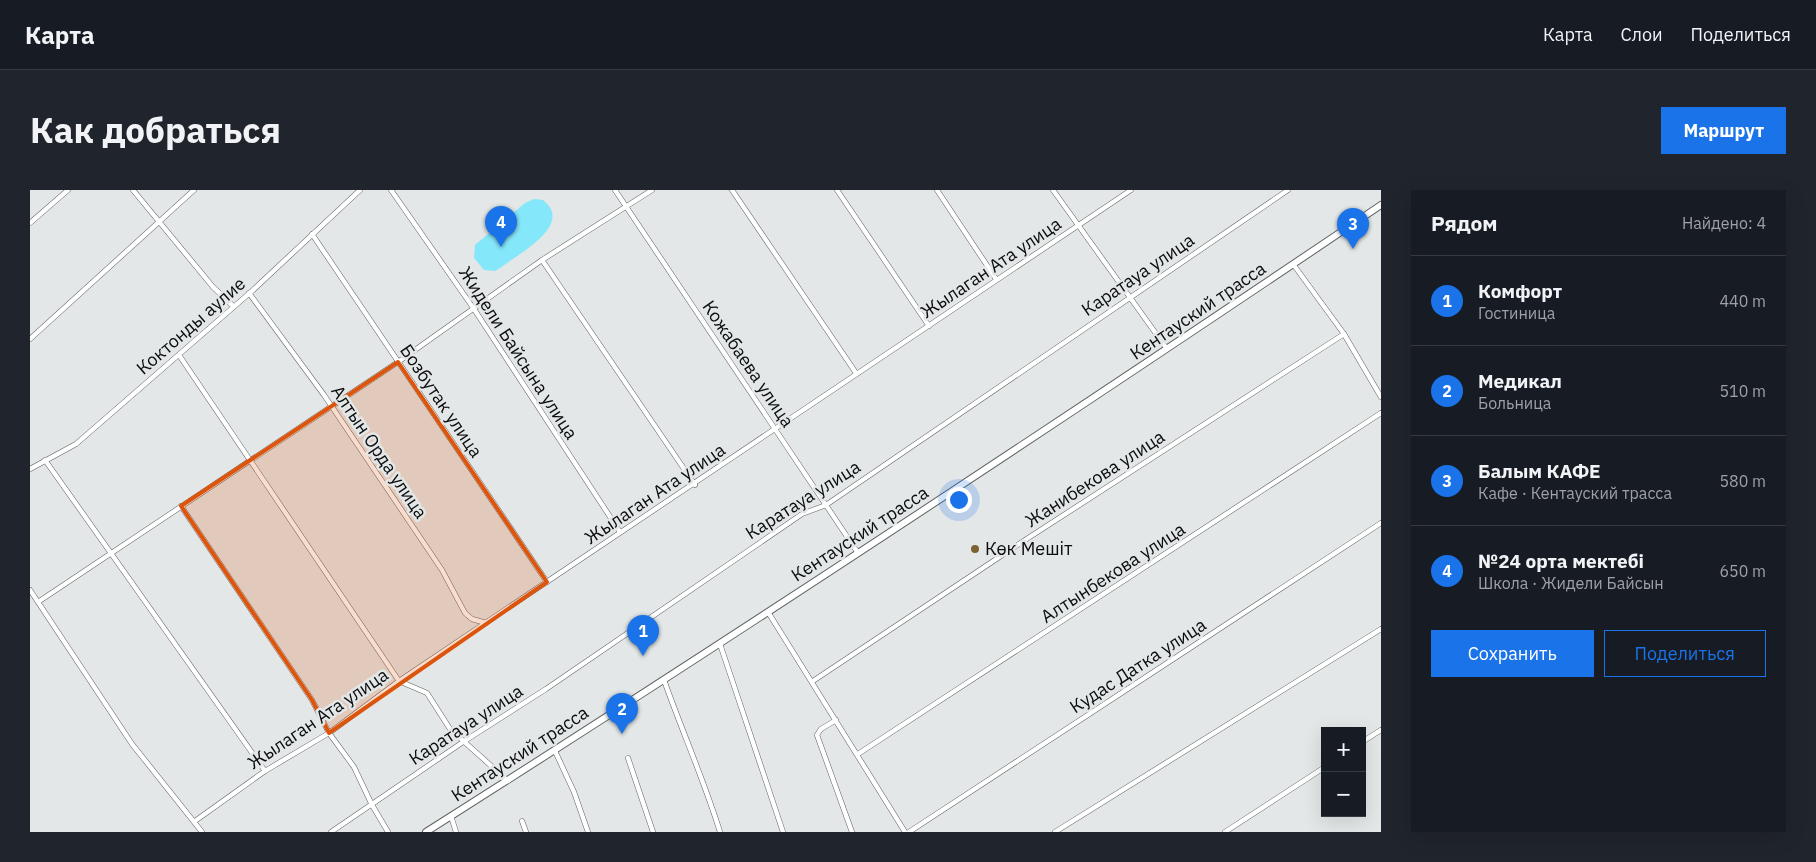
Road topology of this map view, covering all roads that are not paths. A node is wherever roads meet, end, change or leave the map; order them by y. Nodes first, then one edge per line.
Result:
1 (68, 190) edge
2 (132, 190) edge
3 (194, 190) edge
4 (360, 190) edge
5 (391, 190) edge
6 (615, 190) edge
7 (652, 190) edge
8 (732, 190) edge
9 (837, 190) edge
10 (936, 190) edge
11 (1053, 190) edge
12 (1131, 190) edge
13 (1288, 190) edge
14 (1381, 205) edge
15 (627, 206) junction
16 (160, 221) junction
17 (30, 224) edge
18 (1079, 226) junction
19 (312, 234) junction
20 (542, 260) junction
21 (1293, 264) junction
22 (996, 278) junction
23 (249, 293) junction
24 (1130, 297) junction
25 (233, 306) junction
26 (474, 309) junction
27 (929, 326) junction
28 (1344, 334) junction
29 (30, 339) edge
30 (1168, 350) junction
31 (179, 355) junction
32 (398, 362) junction
33 (856, 373) junction
34 (1381, 397) edge
35 (331, 406) junction
36 (1381, 413) edge
37 (775, 430) junction
38 (45, 460) junction
39 (250, 460) junction
40 (30, 469) edge
41 (694, 485) junction
42 (826, 505) junction
43 (181, 506) junction
44 (1381, 523) edge
45 (620, 532) junction
46 (111, 553) junction
47 (858, 553) junction
48 (547, 582) junction
49 (30, 590) edge
50 (38, 602) junction
51 (768, 612) junction
52 (486, 623) junction
53 (1381, 629) edge
54 (720, 644) junction
55 (664, 680) junction
56 (399, 681) junction
57 (813, 681) junction
58 (836, 720) junction
59 (1381, 730) edge
60 (329, 733) junction
61 (1366, 739) edge
62 (463, 742) junction
63 (555, 751) junction
64 (858, 754) junction
65 (628, 758) dead end
66 (1321, 770) edge
67 (265, 771) junction
68 (508, 781) junction
69 (372, 805) junction
70 (451, 816) junction
71 (195, 821) junction
72 (522, 821) dead end
73 (202, 832) edge
74 (331, 832) edge
75 (388, 832) edge
76 (426, 832) edge
77 (456, 832) edge
78 (526, 832) edge
79 (588, 832) edge
80 (653, 832) edge
81 (720, 832) edge
82 (783, 832) edge
83 (852, 832) edge
84 (905, 832) edge
85 (909, 832) edge
86 (1055, 832) edge
87 (1224, 832) edge

1 - 17 street
2 - 16 street
3 - 16 street
4 - 19 street, Коктонды аулие
5 - 26 street, Жидели Байсына улица
6 - 15 street, Кожабаева улица
7 - 15 street
8 - 33 street
9 - 27 street
10 - 22 street
11 - 18 street
12 - 18 street, Жылаган Ата улица
13 - 24 street, Каратауа улица
14 - 21 main road, Кентауский трасса
15 - 20 street
15 - 37 street, Кожабаева улица
16 - 25 street
16 - 29 street
18 - 22 street, Жылаган Ата улица
18 - 24 street
19 - 23 street, Коктонды аулие
19 - 32 street, Бозбутак улица
20 - 26 street
20 - 41 street
21 - 28 street
21 - 30 main road, Кентауский трасса
22 - 27 street, Жылаган Ата улица
23 - 25 street, Коктонды аулие
23 - 35 street, Алтын Орда улица
24 - 30 street
24 - 42 street, Каратауа улица
25 - 31 street, Коктонды аулие
26 - 32 street
26 - 45 street, Жидели Байсына улица
27 - 33 street, Жылаган Ата улица
28 - 34 street
28 - 57 street, Жанибекова улица
30 - 47 main road, Кентауский трасса
31 - 38 street, Коктонды аулие
31 - 39 street
32 - 35 street
32 - 48 street, Бозбутак улица
33 - 37 street, Жылаган Ата улица
35 - 39 street
35 - 52 street, Алтын Орда улица
36 - 64 street, Алтынбекова улица
37 - 41 street, Жылаган Ата улица
37 - 42 street, Кожабаева улица
38 - 40 street, Коктонды аулие
38 - 46 street
39 - 43 street
39 - 56 street
41 - 45 street, Жылаган Ата улица
42 - 47 street, Кожабаева улица
42 - 62 street, Каратауа улица
43 - 46 street
43 - 60 street
44 - 85 street, Кудас Датка улица
45 - 48 street, Жылаган Ата улица
46 - 50 street
46 - 67 street
47 - 51 main road, Кентауский трасса
48 - 52 street, Жылаган Ата улица
49 - 50 street
50 - 71 street
51 - 54 main road, Кентауский трасса
51 - 57 street
52 - 56 street, Жылаган Ата улица
53 - 86 street
54 - 55 main road, Кентауский трасса
54 - 82 street
55 - 63 main road, Кентауский трасса
55 - 81 street
56 - 60 street, Жылаган Ата улица
56 - 62 street
57 - 58 street
58 - 64 street
58 - 83 street
59 - 61 street
60 - 67 street, Жылаган Ата улица
60 - 69 street
62 - 68 street
62 - 69 street, Каратауа улица
63 - 68 main road, Кентауский трасса
63 - 79 street
64 - 84 street
65 - 80 street
66 - 87 street
67 - 71 street, Жылаган Ата улица
68 - 70 main road, Кентауский трасса
69 - 74 street, Каратауа улица
69 - 75 street
70 - 76 main road, Кентауский трасса
70 - 77 street
71 - 73 street
72 - 78 street

